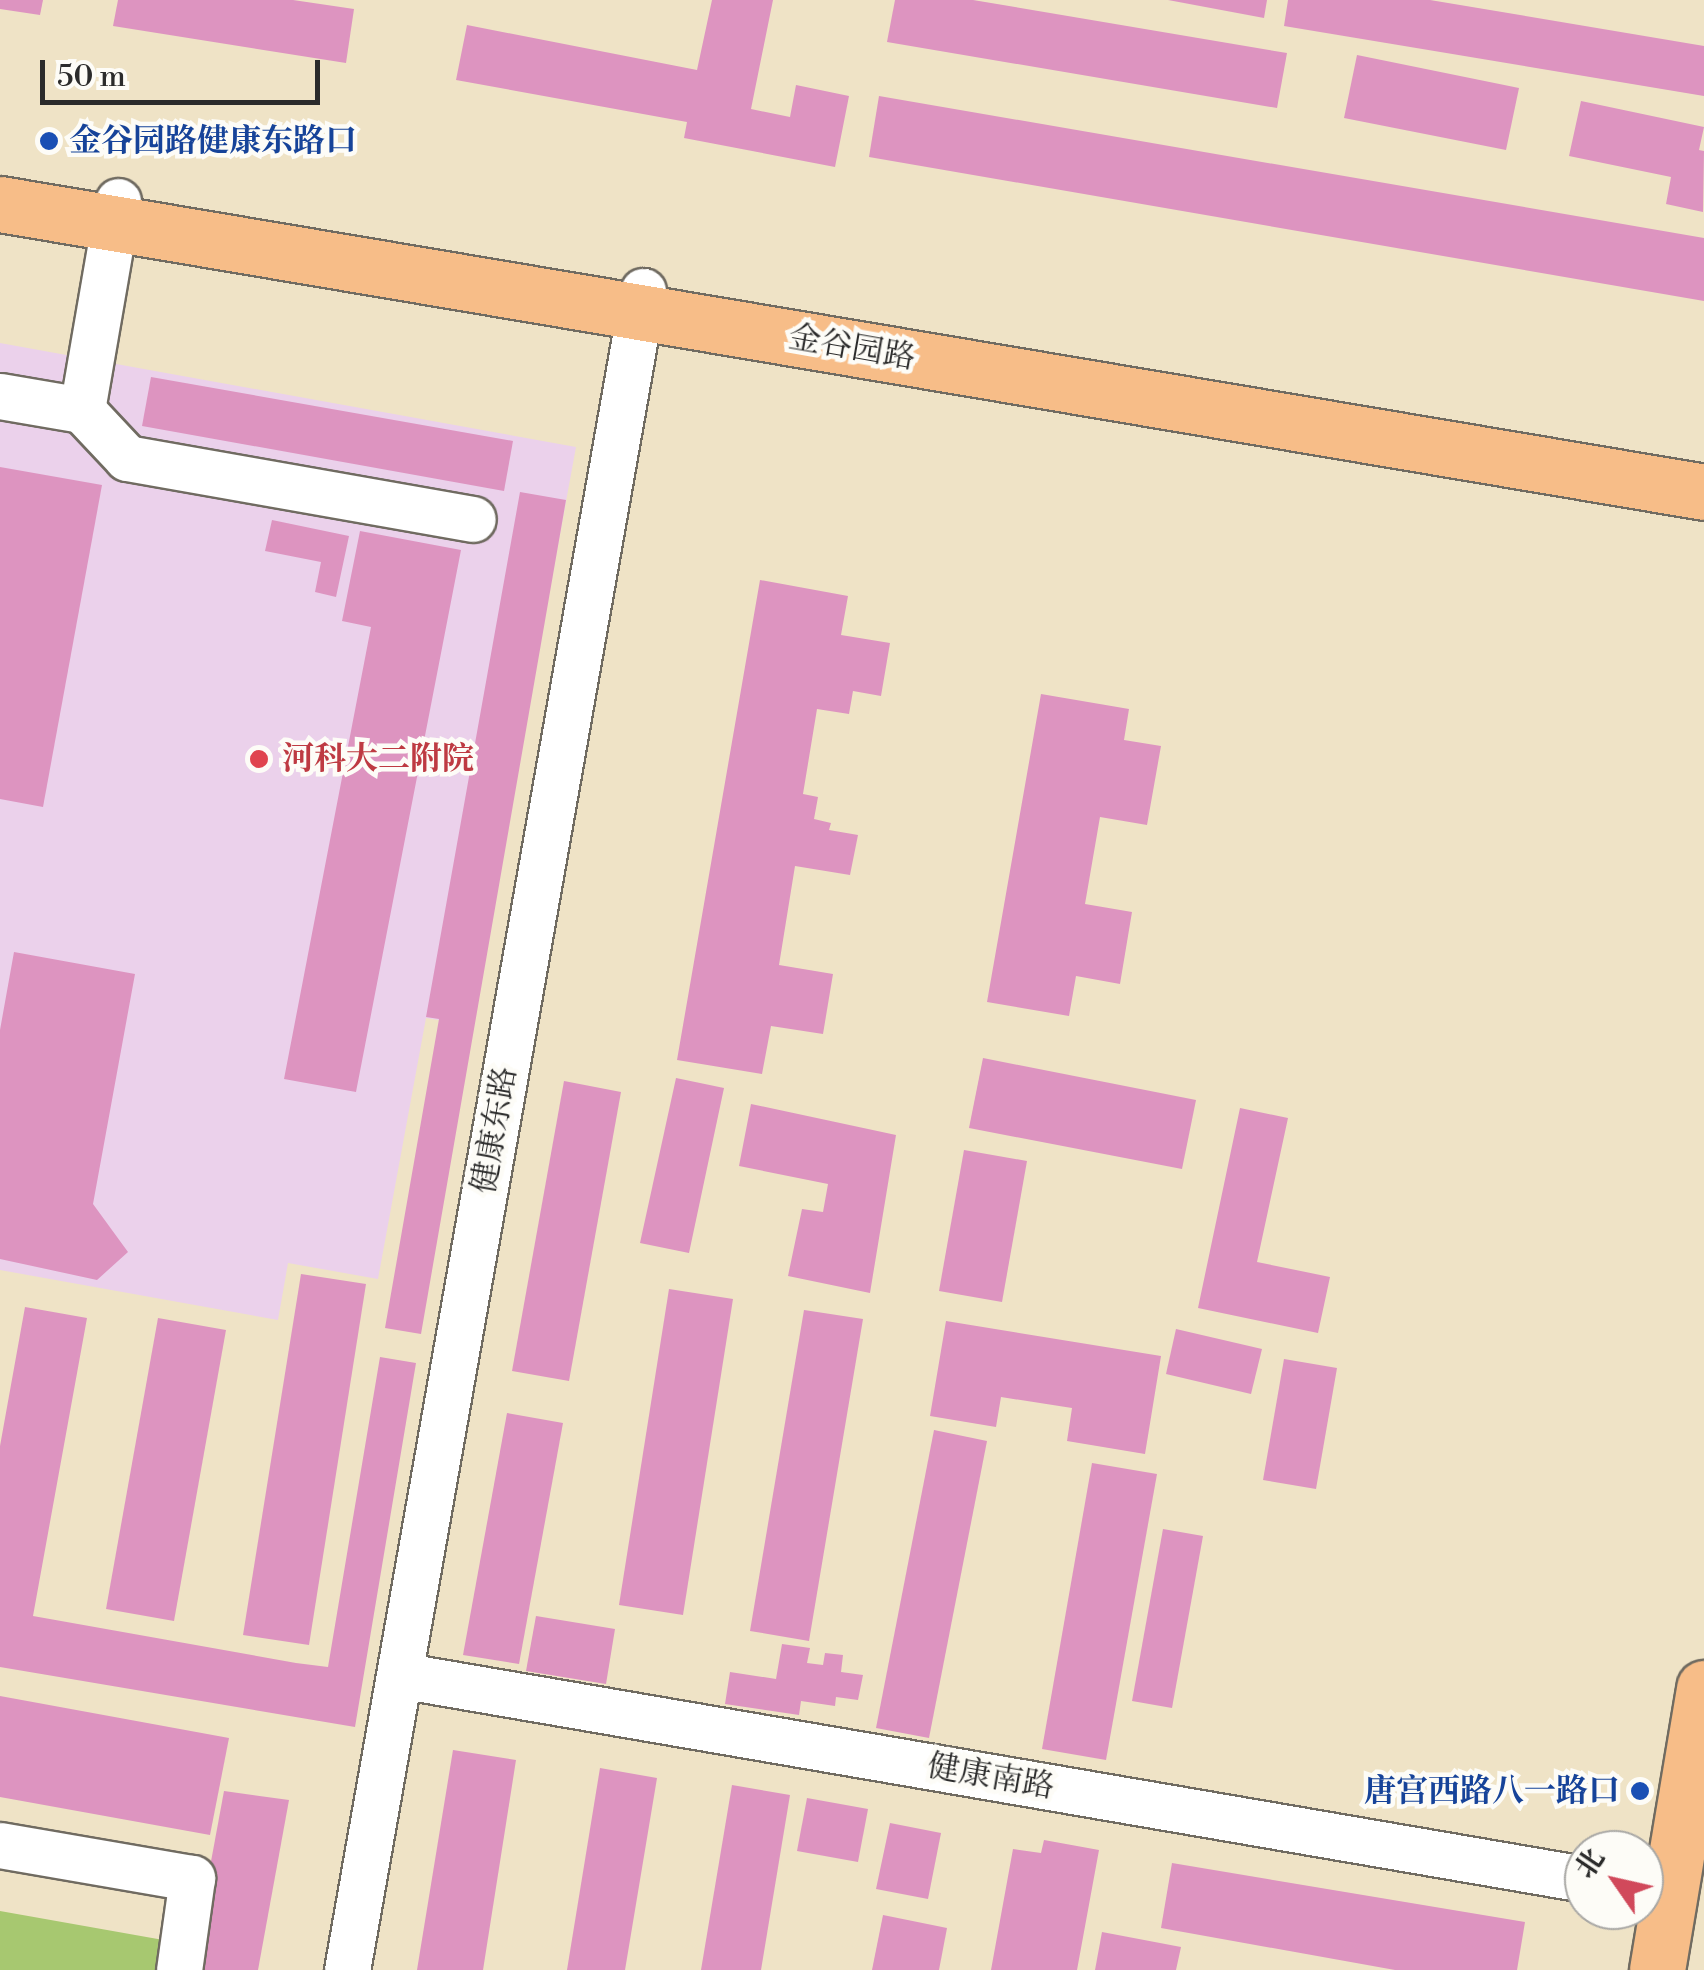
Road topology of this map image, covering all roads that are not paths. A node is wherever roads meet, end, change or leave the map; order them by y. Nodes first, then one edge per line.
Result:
1 (0, 180) edge
2 (0, 204) edge
3 (116, 212) junction
4 (641, 302) junction
5 (0, 396) edge
6 (82, 410) junction
7 (1704, 466) edge
8 (1704, 492) edge
9 (473, 520) dead end
10 (399, 1674) junction
11 (1704, 1688) edge
12 (1698, 1818) edge
13 (0, 1845) edge
14 (1564, 1876) edge
15 (1664, 1879) edge
16 (1657, 1930) edge
17 (179, 1970) edge
18 (347, 1970) edge
19 (1658, 1970) edge
20 (1684, 1970) edge

1 - 3 main road, 金谷园路
2 - 3 main road, 金谷园路
3 - 4 main road, 金谷园路
3 - 6 street
4 - 7 main road, 金谷园路
4 - 8 main road, 金谷园路
4 - 10 street, 健康东路
5 - 6 street
6 - 9 street
10 - 14 street, 健康南路
10 - 18 street, 健康东路
11 - 12 main road
12 - 15 main road
12 - 20 main road
13 - 17 street
16 - 19 main road

